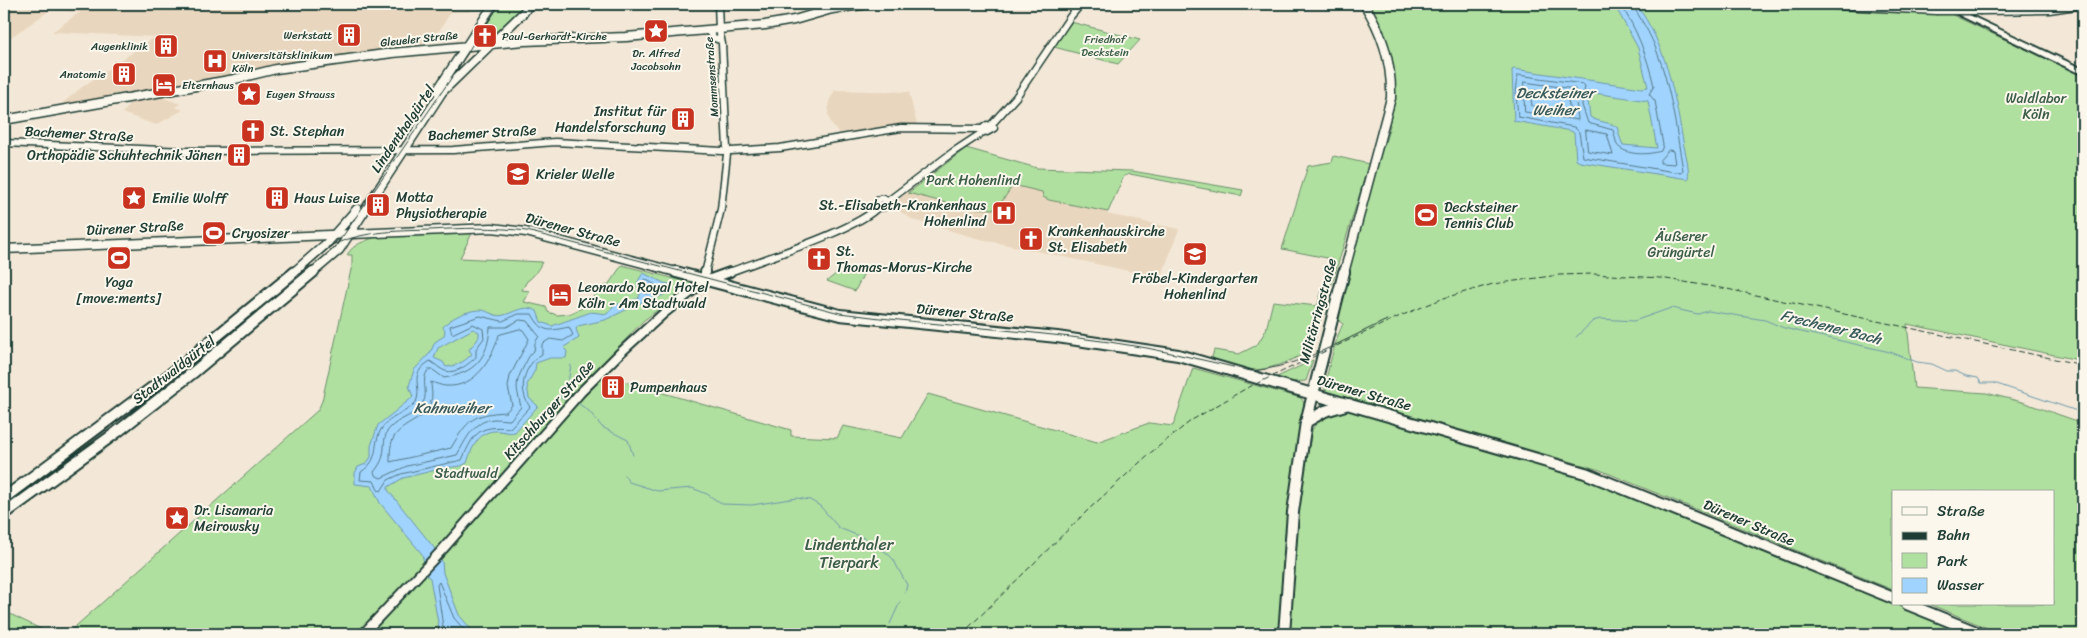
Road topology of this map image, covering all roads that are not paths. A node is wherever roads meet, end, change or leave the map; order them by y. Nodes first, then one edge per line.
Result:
1 (494, 4) edge
2 (526, 4) edge
3 (718, 4) edge
4 (870, 4) edge
5 (1081, 4) edge
6 (1364, 4) edge
7 (1804, 4) edge
8 (1950, 4) edge
9 (2083, 5) edge
10 (1938, 8) edge
11 (729, 28) junction
12 (719, 29) junction
13 (707, 30) junction
14 (720, 39) junction
15 (491, 44) junction
16 (466, 46) junction
17 (2083, 66) edge
18 (2083, 72) edge
19 (4, 120) edge
20 (968, 129) junction
21 (983, 130) junction
22 (974, 137) junction
23 (4, 143) edge
24 (402, 149) junction
25 (727, 151) junction
26 (349, 233) junction
27 (338, 234) junction
28 (4, 249) edge
29 (705, 281) junction
30 (1312, 394) junction
31 (1349, 404) junction
32 (1306, 422) junction
33 (4, 498) edge
34 (4, 514) edge
35 (1892, 598) edge
36 (1912, 606) edge
37 (363, 634) edge
38 (1284, 634) edge
39 (1980, 634) edge

1 - 16 main road, Lindenthalgürtel
2 - 15 main road, Lindenthalgürtel
3 - 12 street, Mommsenstraße
4 - 11 main road, Gleueler Straße
5 - 21 street
6 - 30 main road, Militärringstraße
7 - 10 street
8 - 17 highway
9 - 10 street, bridge
10 - 18 highway
11 - 12 main road, Gleueler Straße
11 - 14 street
12 - 13 main road, Gleueler Straße
12 - 14 street, Mommsenstraße
13 - 14 street
13 - 15 main road, Gleueler Straße
14 - 25 street, Mommsenstraße
15 - 16 main road, Gleueler Straße
15 - 24 main road, Lindenthalgürtel
16 - 19 main road, Gleueler Straße
16 - 24 main road, Lindenthalgürtel
20 - 21 street, Bachemer Straße
20 - 22 street
20 - 25 street, Bachemer Straße
21 - 22 street
22 - 29 street, Kitschburger Straße
23 - 24 street, Bachemer Straße
24 - 25 street, Bachemer Straße
24 - 26 main road, Lindenthalgürtel
24 - 27 main road, Lindenthalgürtel
25 - 29 street, Mommsenstraße
26 - 27 main road, Dürener Straße
26 - 29 main road, Dürener Straße
26 - 34 main road, Stadtwaldgürtel
27 - 28 main road, Dürener Straße
27 - 33 main road, Stadtwaldgürtel
29 - 30 main road, Dürener Straße
29 - 37 street, Kitschburger Straße
30 - 31 main road, Dürener Straße
30 - 32 main road, Militärringstraße
31 - 32 main road
31 - 35 main road, Dürener Straße
32 - 38 main road, Militärringstraße
36 - 39 main road

